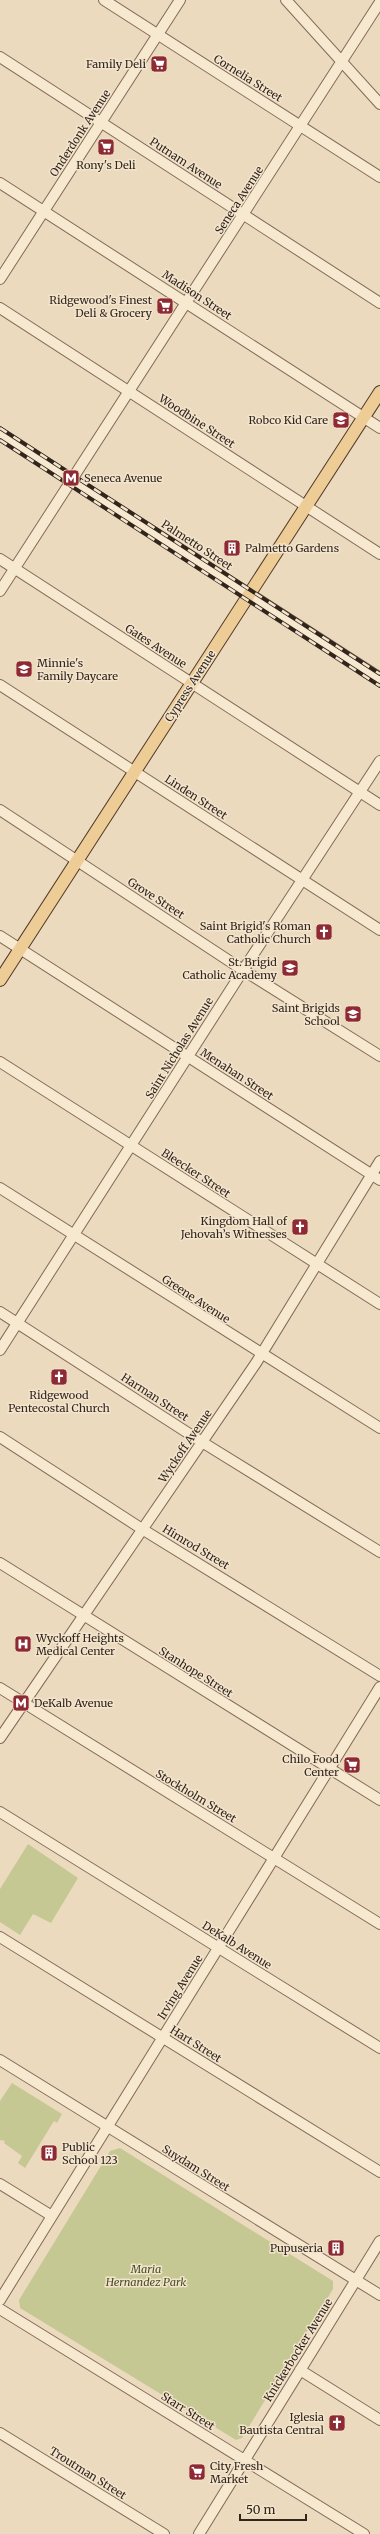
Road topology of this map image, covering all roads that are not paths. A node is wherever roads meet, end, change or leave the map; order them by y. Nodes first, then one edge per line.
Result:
1 (104, 0) edge
2 (180, 0) edge
3 (286, 0) edge
4 (380, 2) edge
5 (158, 35) junction
6 (0, 57) edge
7 (342, 62) junction
8 (380, 104) edge
9 (101, 122) junction
10 (301, 126) junction
11 (380, 177) edge
12 (0, 183) edge
13 (44, 211) junction
14 (244, 214) junction
15 (0, 279) edge
16 (380, 302) edge
17 (187, 303) junction
18 (0, 308) edge
19 (129, 391) junction
20 (380, 392) edge
21 (364, 417) junction
22 (380, 428) edge
23 (0, 433) edge
24 (72, 479) junction
25 (307, 506) junction
26 (380, 554) edge
27 (0, 559) edge
28 (14, 568) junction
29 (0, 591) edge
30 (250, 594) junction
31 (380, 678) edge
32 (192, 684) junction
33 (0, 685) edge
34 (380, 761) edge
35 (135, 772) junction
36 (360, 792) junction
37 (380, 805) edge
38 (0, 810) edge
39 (78, 860) junction
40 (302, 880) junction
41 (380, 930) edge
42 (0, 936) edge
43 (20, 949) junction
44 (243, 970) junction
45 (0, 980) edge
46 (380, 1056) edge
47 (188, 1057) junction
48 (0, 1062) edge
49 (132, 1146) junction
50 (380, 1161) edge
51 (376, 1178) edge
52 (0, 1188) edge
53 (74, 1234) junction
54 (317, 1266) junction
55 (380, 1304) edge
56 (0, 1312) edge
57 (17, 1323) junction
58 (0, 1350) edge
59 (261, 1355) junction
60 (380, 1428) edge
61 (0, 1437) edge
62 (202, 1442) junction
63 (142, 1529) junction
64 (380, 1552) edge
65 (0, 1563) edge
66 (83, 1616) junction
67 (380, 1676) edge
68 (380, 1687) edge
69 (0, 1688) edge
70 (24, 1703) junction
71 (0, 1738) edge
72 (330, 1769) junction
73 (380, 1800) edge
74 (0, 1812) edge
75 (274, 1858) junction
76 (380, 1924) edge
77 (0, 1937) edge
78 (218, 1948) junction
79 (163, 2038) junction
80 (380, 2048) edge
81 (0, 2060) edge
82 (108, 2128) junction
83 (380, 2172) edge
84 (0, 2184) edge
85 (52, 2216) junction
86 (380, 2241) edge
87 (355, 2280) junction
88 (380, 2295) edge
89 (0, 2300) edge
90 (0, 2309) edge
91 (300, 2370) junction
92 (380, 2420) edge
93 (0, 2433) edge
94 (245, 2460) junction
95 (164, 2534) edge
96 (199, 2534) edge
97 (364, 2534) edge

1 - 5 street, Cornelia Street
2 - 5 street, Onderdonk Avenue
3 - 7 street
4 - 7 street, Seneca Avenue
5 - 9 street, Onderdonk Avenue
5 - 10 street, Cornelia Street
6 - 9 street, Putnam Avenue
7 - 8 street
7 - 10 street, Seneca Avenue
9 - 13 street, Onderdonk Avenue
9 - 14 street, Putnam Avenue
10 - 11 street, Cornelia Street
10 - 14 street, Seneca Avenue
12 - 13 street, Madison Street
13 - 15 street, Onderdonk Avenue
13 - 17 street, Madison Street
14 - 16 street, Putnam Avenue
14 - 17 street, Seneca Avenue
17 - 19 street, Seneca Avenue
17 - 21 street, Madison Street
18 - 19 street, Woodbine Street
19 - 24 street, Seneca Avenue
19 - 25 street, Woodbine Street
20 - 21 main road, Cypress Avenue
21 - 22 street, Madison Street
21 - 25 main road, Cypress Avenue
23 - 24 street, Palmetto Street
24 - 28 street, Seneca Avenue
24 - 30 street, Palmetto Street
25 - 26 street, Woodbine Street
25 - 30 main road, Cypress Avenue
27 - 28 street, Gates Avenue
28 - 29 street, Seneca Avenue
28 - 32 street, Gates Avenue
30 - 31 street, Palmetto Street
30 - 32 main road, Cypress Avenue
32 - 35 main road, Cypress Avenue
32 - 36 street, Gates Avenue
33 - 35 street, Linden Street
34 - 36 street, Saint Nicholas Avenue
35 - 39 main road, Cypress Avenue
35 - 40 street, Linden Street
36 - 37 street, Gates Avenue
36 - 40 street, Saint Nicholas Avenue
38 - 39 street, Grove Street
39 - 43 main road, Cypress Avenue
39 - 44 street, Grove Street
40 - 41 street, Linden Street
40 - 44 street, Saint Nicholas Avenue
42 - 43 street, Menahan Street
43 - 45 main road, Cypress Avenue
43 - 47 street, Menahan Street
44 - 46 street, Grove Street
44 - 47 street, Saint Nicholas Avenue
47 - 49 street, Saint Nicholas Avenue
47 - 51 street, Menahan Street
48 - 49 street, Bleecker Street
49 - 53 street, Saint Nicholas Avenue
49 - 54 street, Bleecker Street
50 - 51 street, Wyckoff Avenue
51 - 54 street, Wyckoff Avenue
52 - 53 street, Greene Avenue
53 - 57 street, Saint Nicholas Avenue
53 - 59 street, Greene Avenue
54 - 55 street, Bleecker Street
54 - 59 street, Wyckoff Avenue
56 - 57 street, Harman Street
57 - 58 street, Saint Nicholas Avenue
57 - 62 street, Harman Street
59 - 60 street, Greene Avenue
59 - 62 street, Wyckoff Avenue
61 - 63 street, Himrod Street
62 - 63 street, Wyckoff Avenue
62 - 64 street, Harman Street
63 - 66 street, Wyckoff Avenue
63 - 67 street, Himrod Street
65 - 66 street, Stanhope Street
66 - 70 street, Wyckoff Avenue
66 - 72 street, Stanhope Street
68 - 72 street, Irving Avenue
69 - 70 street, Stockholm Street
70 - 71 street, Wyckoff Avenue
70 - 75 street, Stockholm Street
72 - 73 street, Stanhope Street
72 - 75 street, Irving Avenue
74 - 78 street, DeKalb Avenue
75 - 76 street, Stockholm Street
75 - 78 street, Irving Avenue
77 - 79 street, Hart Street
78 - 79 street, Irving Avenue
78 - 80 street, DeKalb Avenue
79 - 82 street, Irving Avenue
79 - 83 street, Hart Street
81 - 82 street, Suydam Street
82 - 85 street, Irving Avenue
82 - 87 street, Suydam Street
84 - 85 street
85 - 89 street, Irving Avenue
86 - 87 street, Knickerbocker Avenue
87 - 88 street, Suydam Street
87 - 91 street, Knickerbocker Avenue
90 - 94 street, Starr Street
91 - 92 street
91 - 94 street, Knickerbocker Avenue
93 - 95 street, Troutman Street
94 - 96 street, Knickerbocker Avenue
94 - 97 street, Starr Street

